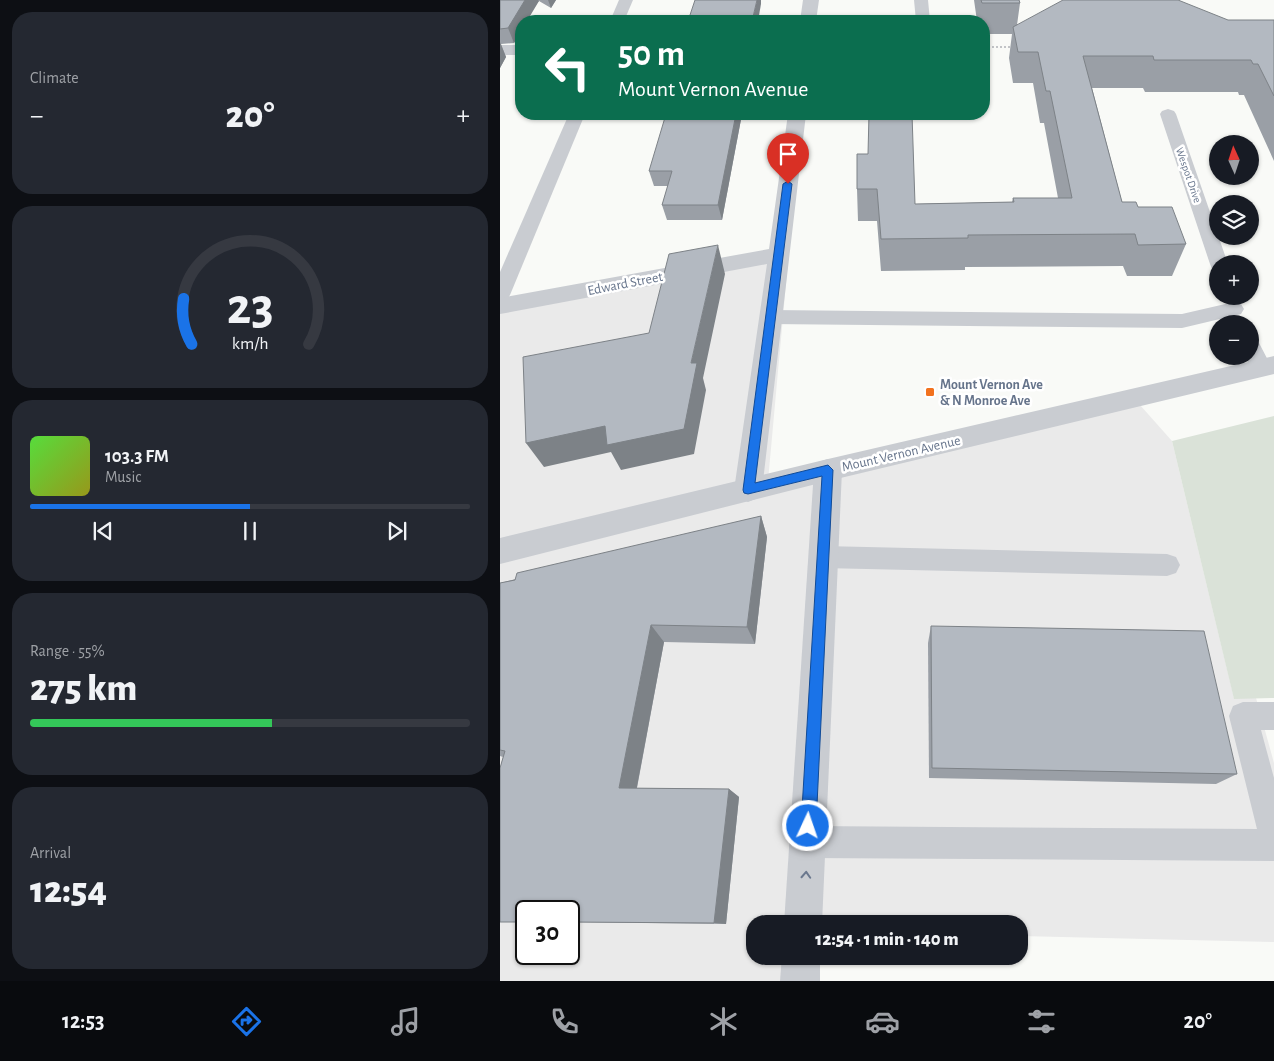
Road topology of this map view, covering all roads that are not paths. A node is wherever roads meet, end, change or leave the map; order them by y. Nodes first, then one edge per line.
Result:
1 (626, 0) edge
2 (811, 0) edge
3 (921, 0) edge
4 (620, 15) edge
5 (809, 15) edge
6 (922, 15) edge
7 (500, 50) edge
8 (515, 50) edge
9 (1168, 114) dead end
10 (574, 120) edge
11 (795, 120) edge
12 (778, 254) junction
13 (1216, 255) edge
14 (500, 295) edge
15 (500, 306) edge
16 (1235, 310) edge
17 (770, 317) junction
18 (1259, 356) edge
19 (1268, 367) edge
20 (828, 470) junction
21 (748, 490) junction
22 (500, 551) edge
23 (823, 557) junction
24 (1167, 565) dead end
25 (1274, 716) edge
26 (1274, 836) edge
27 (807, 842) junction
28 (1274, 845) edge
29 (803, 915) edge
30 (801, 965) edge
31 (800, 981) edge

1 - 4 lane
2 - 5 street
3 - 6 lane
7 - 8 street
9 - 13 lane, Wespot Drive
10 - 14 lane
11 - 12 street
12 - 15 street, Edward Street
12 - 17 street
16 - 17 lane
17 - 21 street
18 - 19 lane
19 - 20 street, Mount Vernon Avenue
20 - 21 street, Mount Vernon Avenue
20 - 23 street
21 - 22 street, Mount Vernon Avenue
23 - 24 lane
23 - 27 street
25 - 26 lane
27 - 28 lane
29 -> 27 street
30 - 31 street

